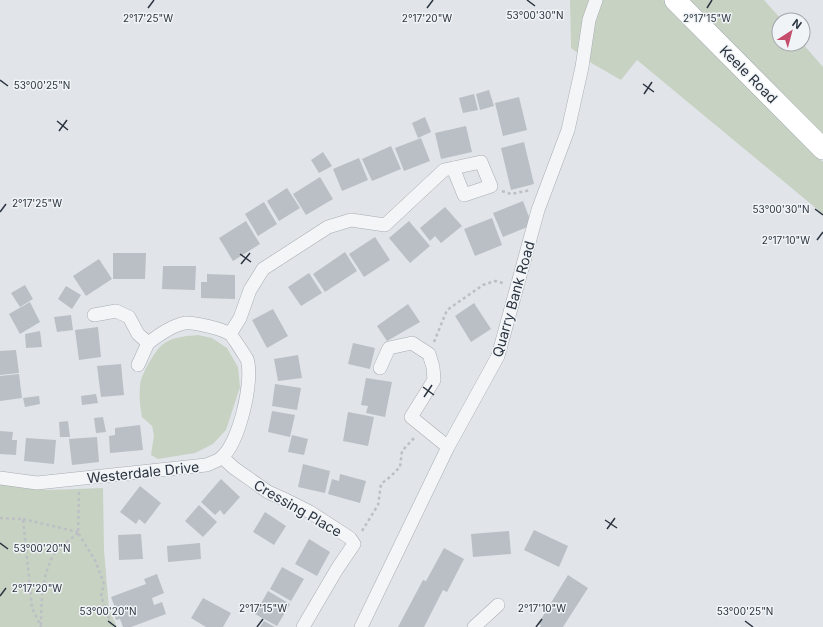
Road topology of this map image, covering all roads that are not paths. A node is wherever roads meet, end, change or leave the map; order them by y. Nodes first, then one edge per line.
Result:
1 (596, 0) edge
2 (675, 0) edge
3 (823, 149) edge
4 (453, 168) junction
5 (94, 315) dead end
6 (230, 334) junction
7 (148, 343) junction
8 (138, 365) dead end
9 (380, 368) dead end
10 (448, 447) junction
11 (222, 457) junction
12 (0, 478) edge
13 (498, 605) dead end
14 (303, 627) edge
15 (361, 627) edge
16 (474, 627) edge

1 - 10 street, Quarry Bank Road
2 - 3 main road, Keele Road
4 - 4 street
4 - 6 street
5 - 7 street
6 - 7 street
6 - 11 street, Westerdale Drive
7 - 8 street
9 - 10 street
10 - 15 street, Quarry Bank Road
11 - 12 street, Westerdale Drive
11 - 14 street, Cressing Place
13 - 16 street

